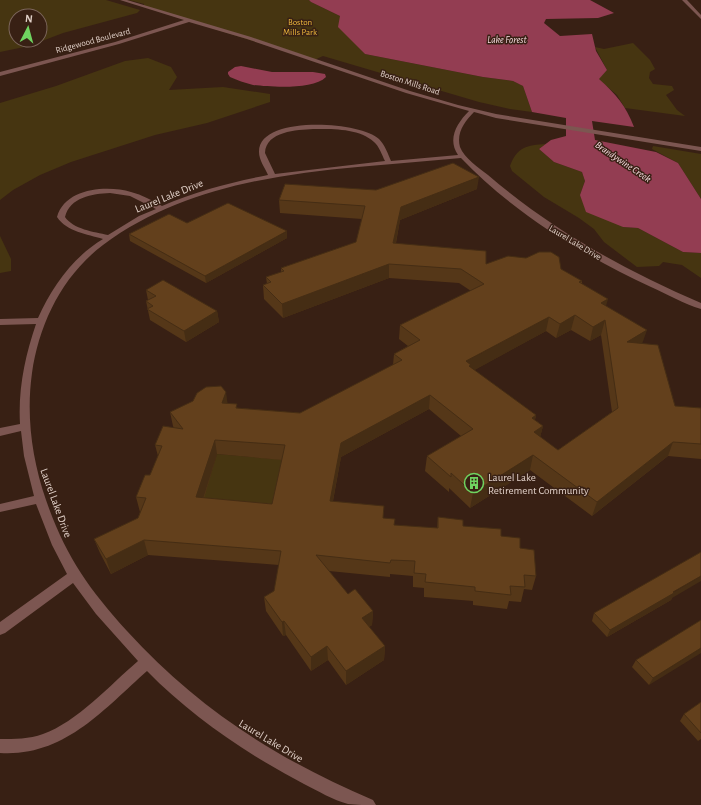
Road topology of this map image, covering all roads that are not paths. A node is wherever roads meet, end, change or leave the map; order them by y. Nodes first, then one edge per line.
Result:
1 (122, 0) edge
2 (684, 0) edge
3 (701, 18) edge
4 (189, 20) junction
5 (0, 74) edge
6 (473, 110) junction
7 (701, 149) edge
8 (463, 156) junction
9 (389, 163) junction
10 (272, 175) junction
11 (162, 209) junction
12 (109, 238) junction
13 (701, 306) edge
14 (42, 320) junction
15 (0, 322) edge
16 (25, 426) junction
17 (0, 432) edge
18 (40, 499) junction
19 (0, 508) edge
20 (75, 575) junction
21 (0, 628) edge
22 (147, 662) junction
23 (0, 746) edge
24 (368, 805) edge

1 - 4 street, Boston Mills Road
2 - 3 street
4 - 5 street, Ridgewood Boulevard
4 - 6 street, Boston Mills Road
6 - 7 street, Boston Mills Road
6 - 8 street
8 - 9 street, Laurel Lake Drive
8 - 13 street, Laurel Lake Drive
9 - 10 street, Laurel Lake Drive
9 - 10 street
10 - 11 street, Laurel Lake Drive
11 - 12 street, Laurel Lake Drive
11 - 12 street
12 - 14 street, Laurel Lake Drive
14 - 15 street
14 - 16 street, Laurel Lake Drive
16 - 17 street
16 - 18 street, Laurel Lake Drive
18 - 19 street
18 - 20 street, Laurel Lake Drive
20 - 21 street
20 - 22 street, Laurel Lake Drive
22 - 23 street
22 - 24 street, Laurel Lake Drive

